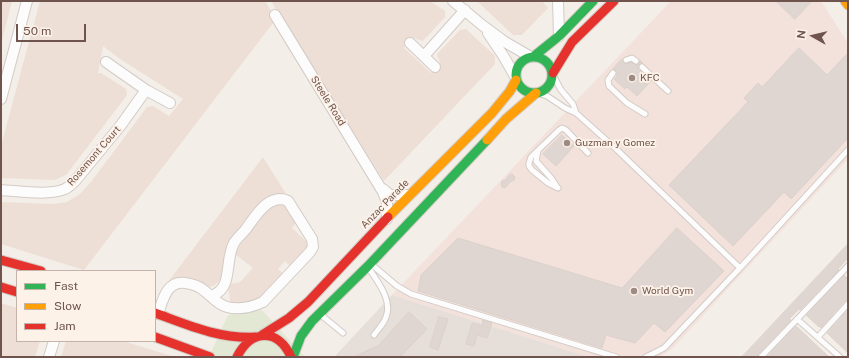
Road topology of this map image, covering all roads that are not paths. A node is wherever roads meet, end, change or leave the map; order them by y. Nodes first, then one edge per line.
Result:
1 (27, 1) edge
2 (453, 1) edge
3 (558, 1) edge
4 (592, 1) edge
5 (614, 1) edge
6 (845, 1) edge
7 (848, 4) edge
8 (464, 10) junction
9 (275, 15) dead end
10 (482, 25) junction
11 (559, 36) junction
12 (410, 43) dead end
13 (424, 56) junction
14 (532, 57) junction
15 (626, 60) dead end
16 (636, 61) dead end
17 (106, 62) dead end
18 (435, 67) dead end
19 (642, 67) dead end
20 (614, 73) dead end
21 (553, 74) junction
22 (516, 79) junction
23 (146, 90) junction
24 (668, 91) dead end
25 (536, 93) junction
26 (1, 99) edge
27 (170, 103) dead end
28 (576, 113) junction
29 (645, 114) dead end
30 (848, 150) edge
31 (538, 151) junction
32 (588, 153) dead end
33 (380, 186) junction
34 (1, 190) edge
35 (409, 195) junction
36 (387, 219) junction
37 (1, 260) edge
38 (369, 265) junction
39 (740, 268) junction
40 (847, 269) edge
41 (37, 270) edge
42 (1, 287) edge
43 (16, 292) edge
44 (211, 296) junction
45 (848, 304) edge
46 (157, 314) edge
47 (319, 314) junction
48 (797, 318) junction
49 (344, 333) dead end
50 (374, 335) dead end
51 (258, 336) junction
52 (156, 337) edge
53 (818, 337) junction
54 (54, 342) edge
55 (49, 357) edge
56 (210, 357) edge
57 (237, 357) edge
58 (292, 357) edge
59 (616, 357) edge
60 (646, 357) edge
61 (761, 357) edge
62 (840, 357) edge

1 - 26 street
2 - 8 street
3 - 11 street
4 - 11 main road
5 - 21 main road
6 - 7 main road
8 - 10 street
8 - 13 street
9 - 33 street, Steele Road
10 - 14 street
10 - 22 street
11 - 14 main road
12 - 13 street
13 - 18 street
14 - 21 main road
14 - 22 main road
15 - 16 lane
17 - 23 street
19 - 24 lane
20 - 29 lane
21 - 25 main road
21 - 28 lane
22 - 25 main road
22 - 35 main road, Anzac Parade
23 - 27 street
23 - 34 street, Rosemont Court
25 - 28 lane
25 - 38 main road
28 - 39 lane
30 - 39 lane
31 - 31 lane
31 - 32 lane
33 - 35 street, Steele Road
33 - 36 street, Steele Road
35 - 36 main road, Anzac Parade
36 - 51 main road, Anzac Parade
37 - 41 main road
38 - 47 main road
38 - 50 lane
38 - 59 lane
39 - 60 lane
40 - 48 lane
42 - 43 main road
44 - 44 street
44 - 46 street
45 - 53 lane
46 - 51 main road
47 - 49 lane
47 - 58 main road
48 - 53 lane
48 - 61 lane
51 - 57 main road, Anzac Parade
51 - 58 main road
52 - 56 main road
53 - 62 lane
54 - 55 street

